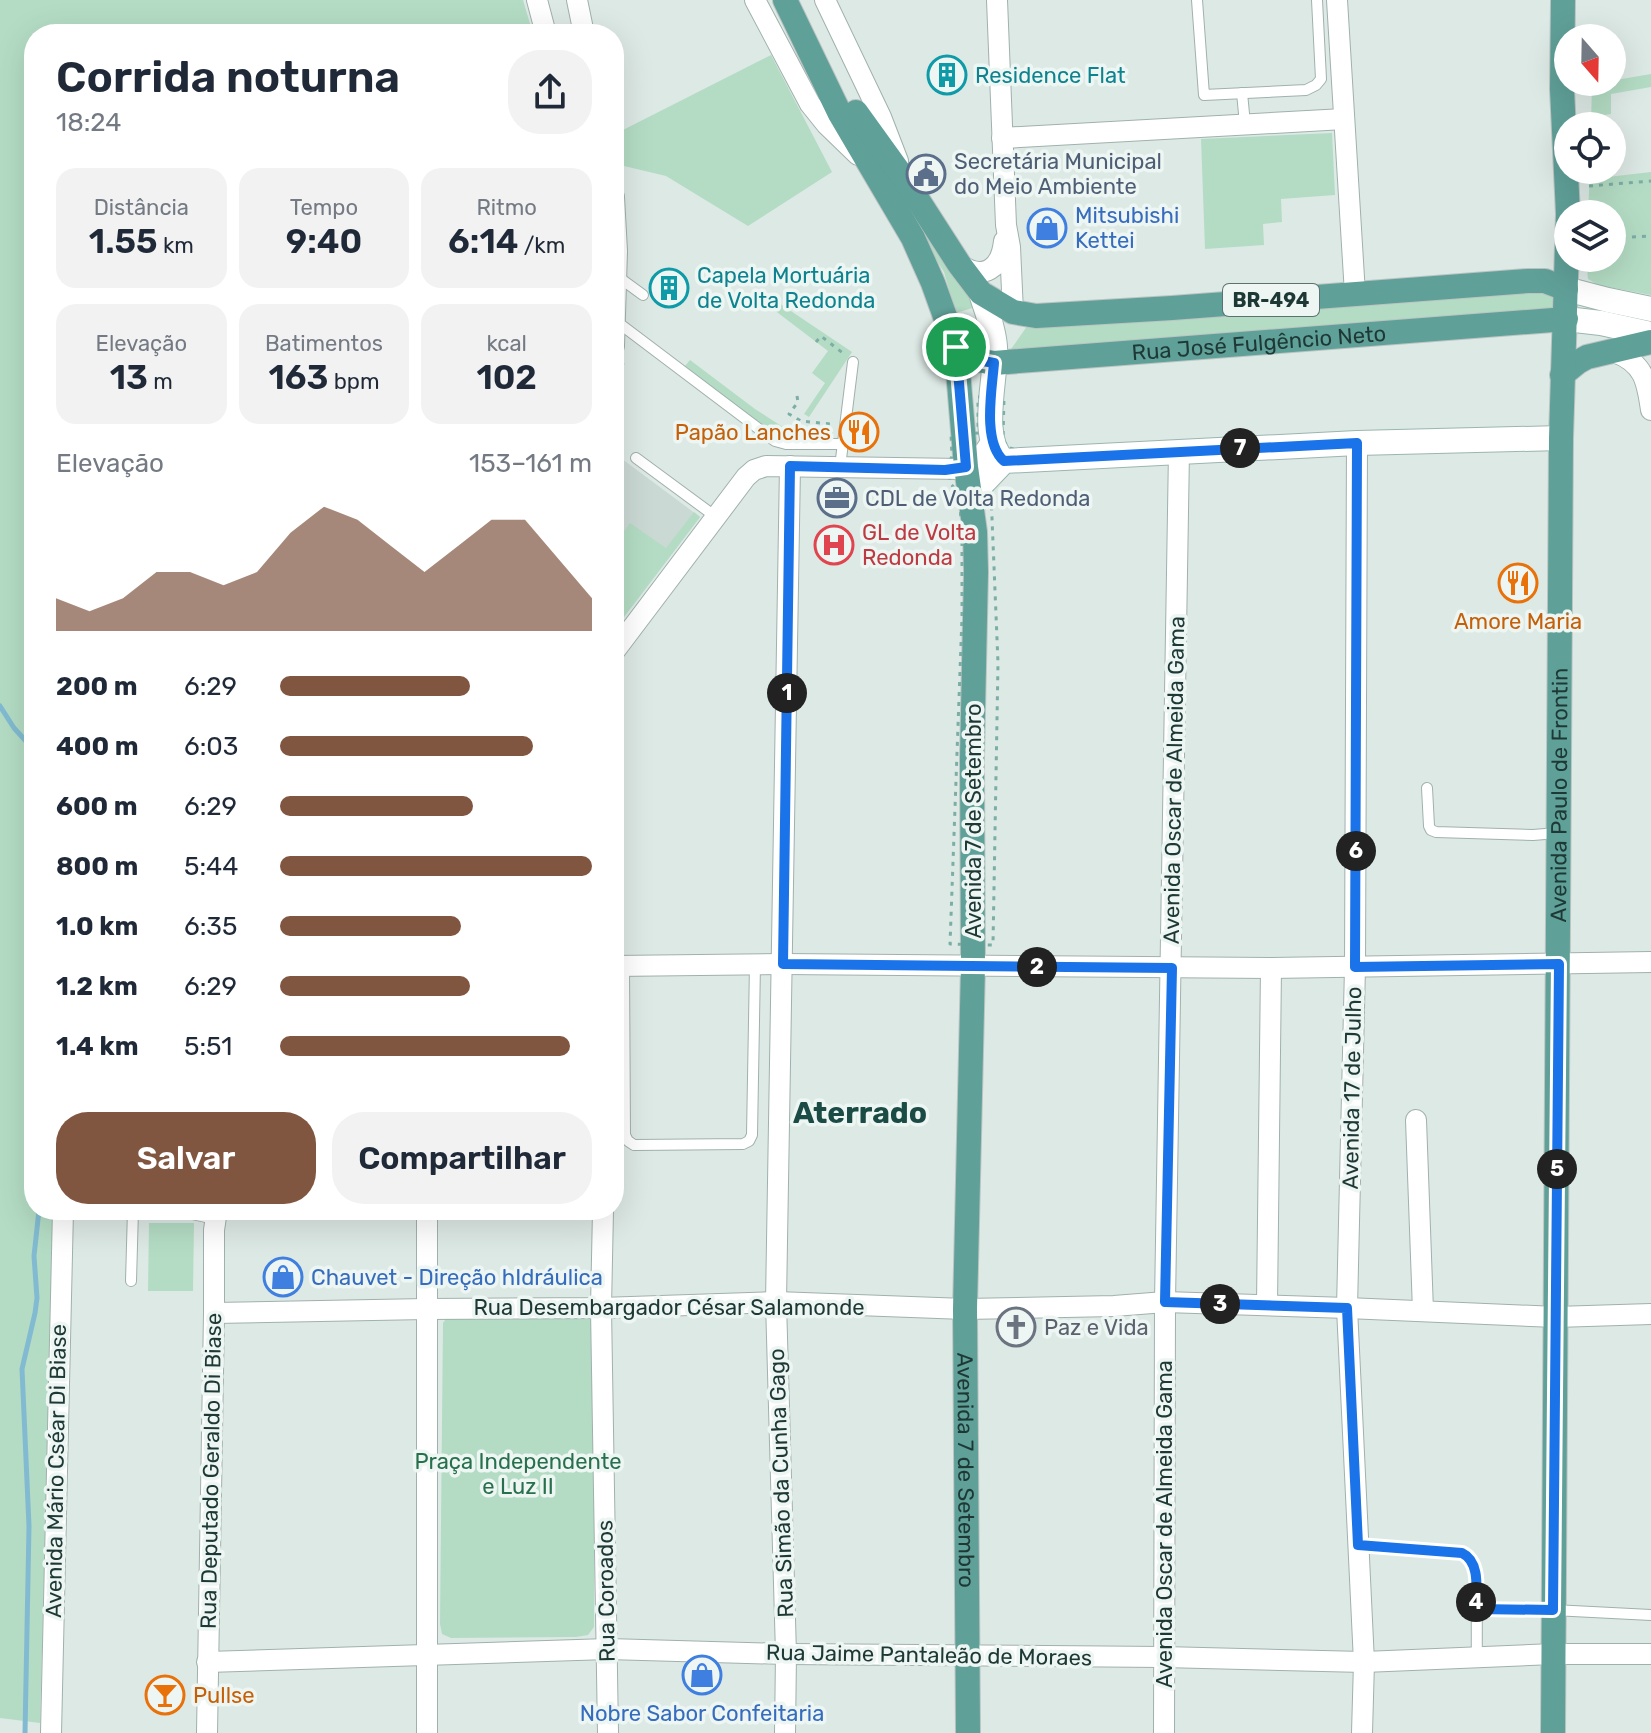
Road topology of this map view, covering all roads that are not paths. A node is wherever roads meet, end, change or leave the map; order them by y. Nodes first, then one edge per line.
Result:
1 (537, 0) edge
2 (577, 0) edge
3 (755, 0) edge
4 (785, 0) edge
5 (797, 0) edge
6 (825, 0) edge
7 (997, 0) edge
8 (1197, 0) edge
9 (1317, 0) edge
10 (1337, 0) edge
11 (1563, 0) edge
12 (543, 24) edge
13 (582, 24) edge
14 (1242, 93) junction
15 (846, 110) junction
16 (1344, 119) junction
17 (1245, 124) junction
18 (1002, 138) junction
19 (873, 170) junction
20 (905, 180) junction
21 (1006, 225) junction
22 (959, 264) junction
23 (624, 281) edge
24 (1566, 289) junction
25 (981, 293) junction
26 (1355, 294) junction
27 (643, 295) dead end
28 (1651, 309) edge
29 (1013, 312) junction
30 (1566, 319) junction
31 (624, 327) edge
32 (1651, 334) edge
33 (1651, 342) edge
34 (956, 347) junction
35 (1614, 352) junction
36 (853, 362) road end
37 (994, 363) junction
38 (1562, 375) junction
39 (1651, 410) edge
40 (1561, 438) junction
41 (1357, 443) junction
42 (842, 444) junction
43 (1179, 451) junction
44 (1003, 454) junction
45 (636, 458) dead end
46 (790, 466) junction
47 (840, 467) junction
48 (966, 467) junction
49 (972, 508) junction
50 (716, 517) junction
51 (624, 639) edge
52 (1427, 788) dead end
53 (1559, 833) junction
54 (1651, 962) edge
55 (755, 964) junction
56 (783, 964) junction
57 (1559, 964) junction
58 (624, 966) edge
59 (973, 966) junction
60 (1355, 967) junction
61 (1172, 968) junction
62 (1271, 968) junction
63 (624, 1107) edge
64 (1416, 1120) dead end
65 (63, 1220) edge
66 (133, 1220) edge
67 (216, 1220) edge
68 (427, 1220) edge
69 (603, 1220) edge
70 (131, 1281) dead end
71 (776, 1302) junction
72 (1165, 1302) junction
73 (1267, 1305) junction
74 (601, 1308) junction
75 (1347, 1308) junction
76 (426, 1309) junction
77 (965, 1309) junction
78 (1423, 1311) junction
79 (214, 1313) junction
80 (1651, 1314) edge
81 (1556, 1317) junction
82 (1358, 1545) junction
83 (1476, 1609) junction
84 (1553, 1610) junction
85 (1651, 1615) edge
86 (608, 1649) junction
87 (786, 1654) junction
88 (1553, 1654) junction
89 (1651, 1654) edge
90 (427, 1656) junction
91 (967, 1656) junction
92 (1163, 1657) junction
93 (1477, 1657) junction
94 (207, 1662) junction
95 (1364, 1662) junction
96 (51, 1733) edge
97 (207, 1733) edge
98 (427, 1733) edge
99 (608, 1733) edge
100 (785, 1733) edge
101 (968, 1733) edge
102 (1164, 1733) edge
103 (1362, 1733) edge
104 (1553, 1733) edge

1 - 12 street
2 - 13 street
3 - 19 street, Avenida 7 de Setembro
4 - 15 main road
5 - 15 main road
6 - 20 street
7 - 18 street
8 - 14 lane
9 - 14 lane
10 - 16 street
11 - 24 main road, Avenida Paulo de Frontin
14 - 17 lane
15 - 19 main road, Avenida 7 de Setembro
15 - 20 main road
16 - 17 street
16 - 26 street
17 - 18 street
18 - 21 street
19 - 34 main road, Avenida 7 de Setembro
20 - 22 main road
21 - 22 street
21 - 29 street
22 - 25 main road
23 - 27 lane
24 - 26 main road, Rua José Fulgêncio Neto / BR-494
24 - 28 street
24 - 30 main road, Avenida Paulo de Frontin
25 - 29 main road, Rua José Fulgêncio Neto / BR-494
25 - 37 street
26 - 29 main road, Rua José Fulgêncio Neto / BR-494
30 - 32 street
30 - 37 main road, Rua José Fulgêncio Neto / BR-494
30 - 38 main road, Avenida Paulo de Frontin
31 - 42 lane
33 - 35 main road
34 - 37 main road, Rua José Fulgêncio Neto
34 - 48 main road, Avenida 7 de Setembro
35 - 38 main road
35 - 39 street
36 - 42 lane
37 - 44 street
38 - 40 main road, Avenida Paulo de Frontin
40 - 41 street
40 - 53 main road, Avenida Paulo de Frontin
41 - 43 street
41 - 60 street, Avenida 17 de Julho
42 - 47 lane
43 - 44 street
43 - 61 street, Avenida Oscar de Almeida Gama
44 - 48 street
44 - 49 street
45 - 50 lane
46 - 47 street
46 - 50 street
46 - 56 street, Rua Simão da Cunha Gago
47 - 48 street
48 - 49 main road, Avenida 7 de Setembro
49 - 59 main road, Avenida 7 de Setembro
50 - 51 street
52 - 53 lane
53 - 57 main road, Avenida Paulo de Frontin
54 - 57 street
55 - 56 street
55 - 58 street
55 - 63 lane
56 - 59 street
56 - 71 street, Rua Simão da Cunha Gago
57 - 60 street
57 - 81 main road, Avenida Paulo de Frontin
59 - 61 street
59 - 77 main road, Avenida 7 de Setembro
60 - 62 street
60 - 75 street, Avenida 17 de Julho
61 - 62 street
61 - 72 street, Avenida Oscar de Almeida Gama
62 - 73 street
64 - 78 street
65 - 96 street, Avenida Mário Cséar Di Biase
66 - 70 lane
67 - 79 street, Rua Deputado Geraldo Di Biase
68 - 76 street
69 - 74 street, Rua Coroados
71 - 74 street, Rua Desembargador César Salamonde
71 - 77 street, Rua Desembargador César Salamonde
71 - 87 street, Rua Simão da Cunha Gago
72 - 73 street, Rua Desembargador César Salamonde
72 - 77 street, Rua Desembargador César Salamonde
72 - 92 street, Avenida Oscar de Almeida Gama
73 - 75 street, Rua Desembargador César Salamonde
74 - 76 street, Rua Desembargador César Salamonde
74 - 86 street, Rua Coroados
75 - 78 street, Rua Desembargador César Salamonde
75 - 82 street, Avenida 17 de Julho
76 - 79 street, Rua Desembargador César Salamonde
76 - 90 street
77 - 91 main road, Avenida 7 de Setembro
78 - 81 street, Rua Desembargador César Salamonde
79 - 94 street, Rua Deputado Geraldo Di Biase
80 - 81 street, Rua Desembargador César Salamonde
81 - 84 main road, Avenida Paulo de Frontin
82 - 83 lane
82 - 95 street, Avenida 17 de Julho
83 - 84 lane
83 - 93 lane
84 - 85 lane
84 - 88 main road, Avenida Paulo de Frontin
86 - 87 street, Rua Jaime Pantaleão de Moraes
86 - 90 street, Rua Jaime Pantaleão de Moraes
86 - 99 street, Rua Coroados
87 - 91 street, Rua Jaime Pantaleão de Moraes
87 - 100 street, Rua Simão da Cunha Gago
88 - 89 street, Rua Jaime Pantaleão de Moraes
88 - 93 street, Rua Jaime Pantaleão de Moraes
88 - 104 main road, Avenida Paulo de Frontin
90 - 94 street, Rua Jaime Pantaleão de Moraes
90 - 98 street
91 - 92 street, Rua Jaime Pantaleão de Moraes
91 - 101 main road, Avenida 7 de Setembro
92 - 95 street, Rua Jaime Pantaleão de Moraes
92 - 102 street, Avenida Oscar de Almeida Gama
93 - 95 street, Rua Jaime Pantaleão de Moraes
94 - 97 street, Rua Deputado Geraldo Di Biase
95 - 103 street, Avenida 17 de Julho

